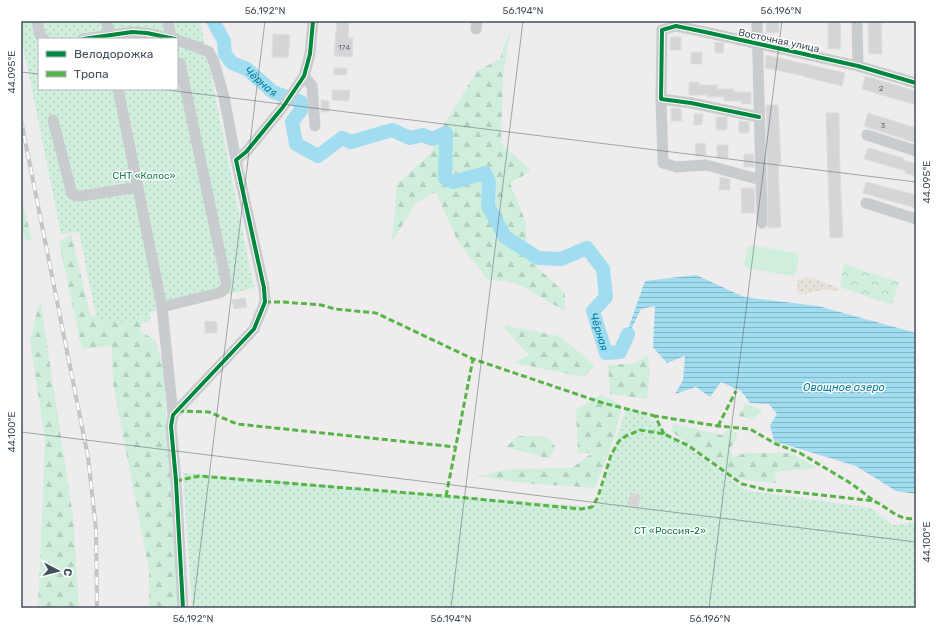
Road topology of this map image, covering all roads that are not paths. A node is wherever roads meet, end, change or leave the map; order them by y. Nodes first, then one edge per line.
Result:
1 (37, 21) edge
2 (106, 21) edge
3 (168, 21) edge
4 (313, 21) edge
5 (757, 21) edge
6 (857, 21) edge
7 (110, 35) junction
8 (43, 38) edge
9 (90, 38) edge
10 (170, 38) edge
11 (174, 38) edge
12 (178, 40) edge
13 (757, 43) junction
14 (180, 63) dead end
15 (858, 66) junction
16 (304, 76) junction
17 (916, 83) edge
18 (118, 90) edge
19 (661, 99) junction
20 (759, 117) junction
21 (53, 120) dead end
22 (315, 126) dead end
23 (867, 135) dead end
24 (916, 151) edge
25 (236, 160) junction
26 (761, 180) junction
27 (138, 187) junction
28 (866, 203) dead end
29 (916, 219) edge
30 (762, 223) dead end
31 (162, 307) junction
32 (173, 416) junction
33 (183, 608) edge

1 - 8 street
2 - 7 street
3 - 11 street
4 - 16 street
5 - 13 street
6 - 15 street
7 - 9 street
7 - 10 street
12 - 25 street
13 - 15 street, Восточная улица
13 - 19 street, Восточная улица
13 - 20 street
14 - 31 street
15 - 17 street, Восточная улица
16 - 22 street
16 - 25 street
18 - 27 street
19 - 20 street
19 - 26 street, Восточная улица
20 - 26 street
21 - 27 street
23 - 24 street
25 - 32 street
26 - 30 street
27 - 31 street
28 - 29 street
31 - 32 street
32 - 33 street

